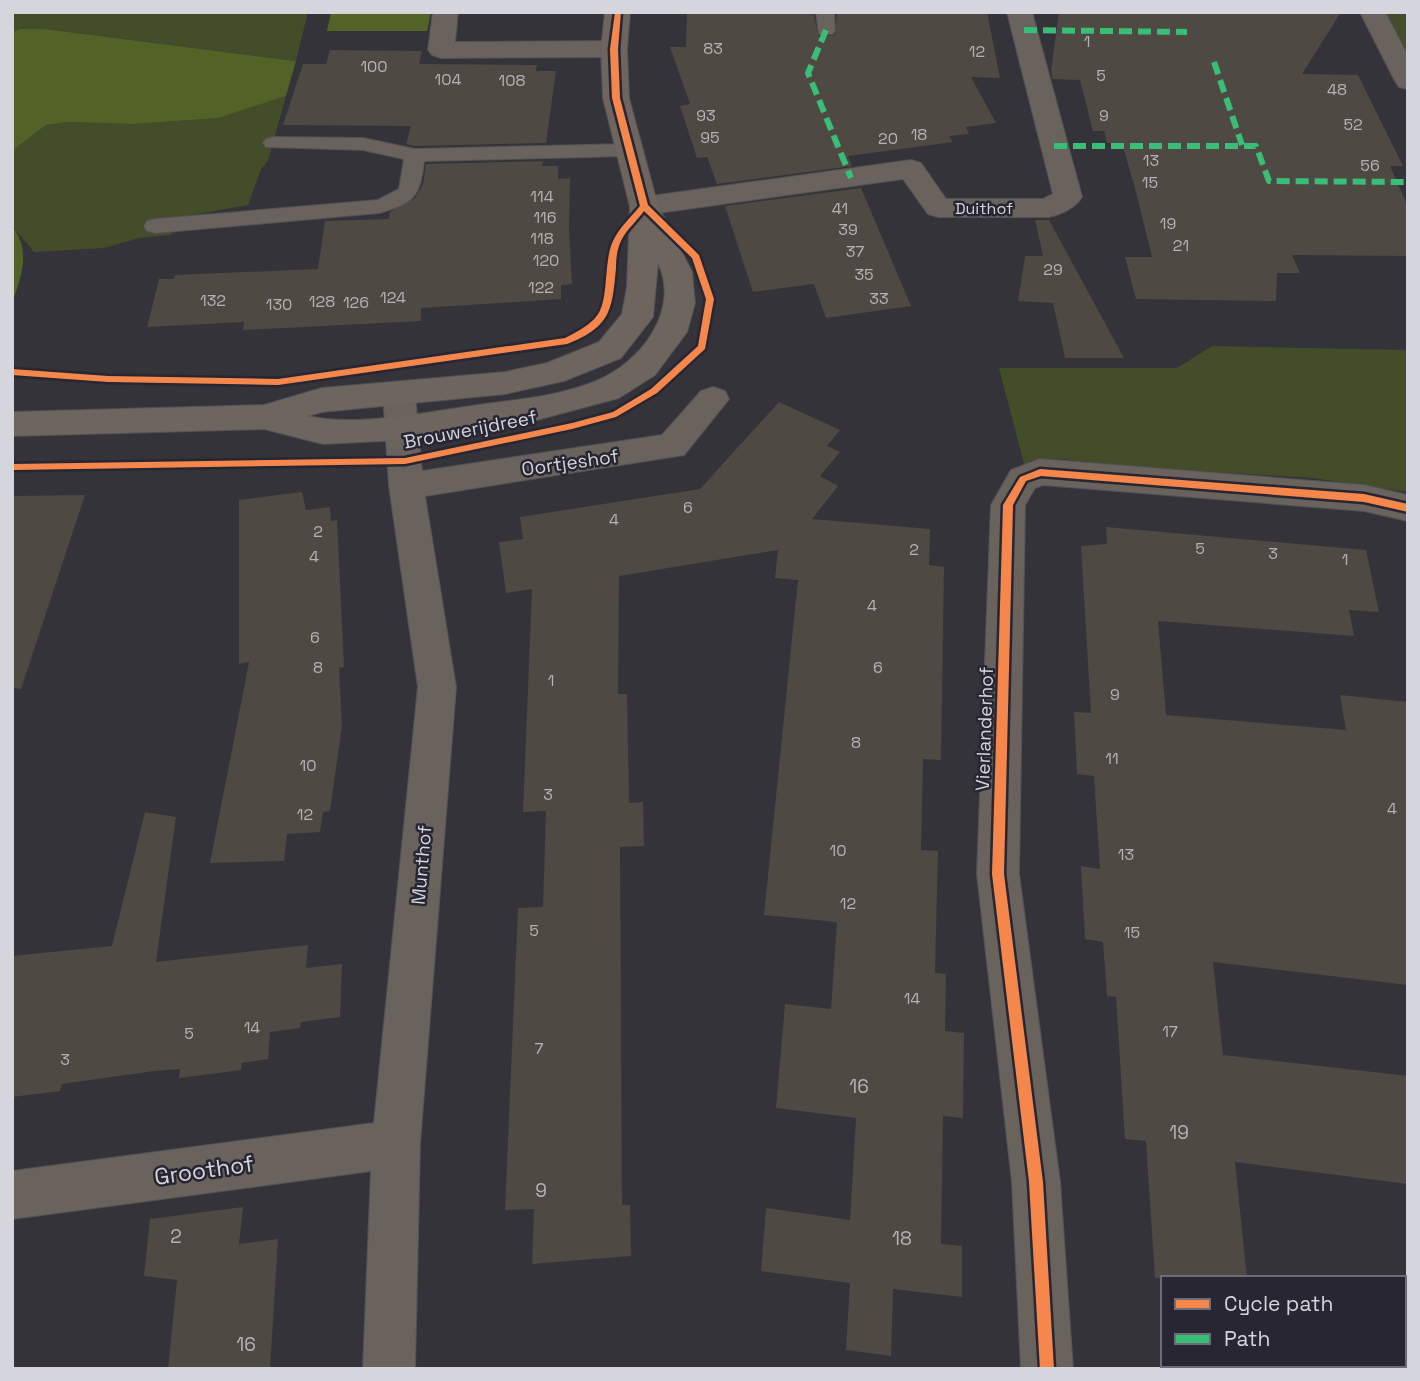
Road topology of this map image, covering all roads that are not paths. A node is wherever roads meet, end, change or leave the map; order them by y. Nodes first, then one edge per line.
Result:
1 (446, 12) edge
2 (618, 12) edge
3 (1019, 12) edge
4 (1372, 12) edge
5 (614, 49) junction
6 (1408, 81) edge
7 (273, 143) dead end
8 (628, 150) junction
9 (415, 155) junction
10 (644, 206) junction
11 (155, 226) dead end
12 (713, 399) dead end
13 (401, 411) junction
14 (15, 422) edge
15 (406, 486) junction
16 (1408, 508) edge
17 (396, 1144) junction
18 (12, 1195) edge
19 (388, 1369) edge
20 (1047, 1369) edge

1 - 5 street
2 - 5 street, Brouwerijdreef
3 - 10 street, Duithof
4 - 6 street
5 - 8 street, Brouwerijdreef
7 - 9 lane
8 - 9 lane
8 - 10 street, Brouwerijdreef
9 - 11 lane
10 - 13 street, Brouwerijdreef
12 - 15 street, Oortjeshof
13 - 14 street, Brouwerijdreef
13 - 15 street, Munthof
15 - 17 street, Munthof
16 - 20 street, Vierlanderhof
17 - 18 street, Groothof
17 - 19 street, Munthof

